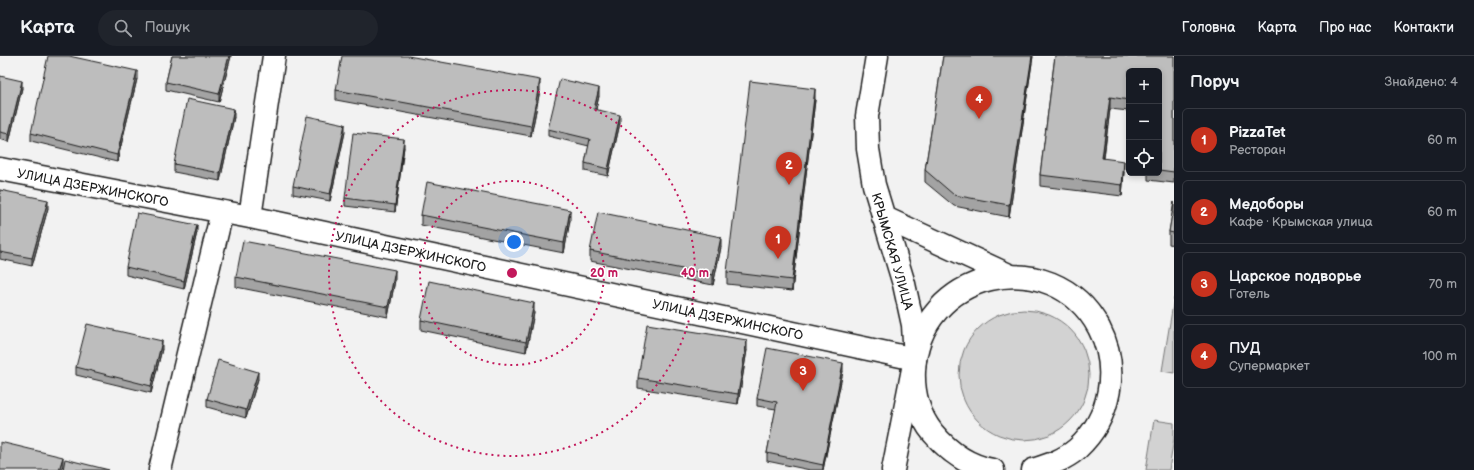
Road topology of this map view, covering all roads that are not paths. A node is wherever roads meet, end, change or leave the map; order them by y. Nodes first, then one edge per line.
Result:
1 (274, 56) edge
2 (877, 56) edge
3 (0, 169) edge
4 (222, 212) junction
5 (250, 217) junction
6 (884, 217) junction
7 (1011, 276) junction
8 (914, 359) junction
9 (160, 470) edge
10 (893, 470) edge
11 (985, 470) edge
12 (1034, 470) edge

1 - 5 street
2 - 6 street, КРЫМСКАЯ УЛИЦА
3 - 4 street, УЛИЦА ДЗЕРЖИНСКОГО
4 - 5 street, УЛИЦА ДЗЕРЖИНСКОГО
4 - 9 street
5 - 8 street, УЛИЦА ДЗЕРЖИНСКОГО
6 - 7 street
6 - 8 street, КРЫМСКАЯ УЛИЦА
7 - 8 street
7 - 12 street
8 - 10 street, КРЫМСКАЯ УЛИЦА
8 - 11 street

